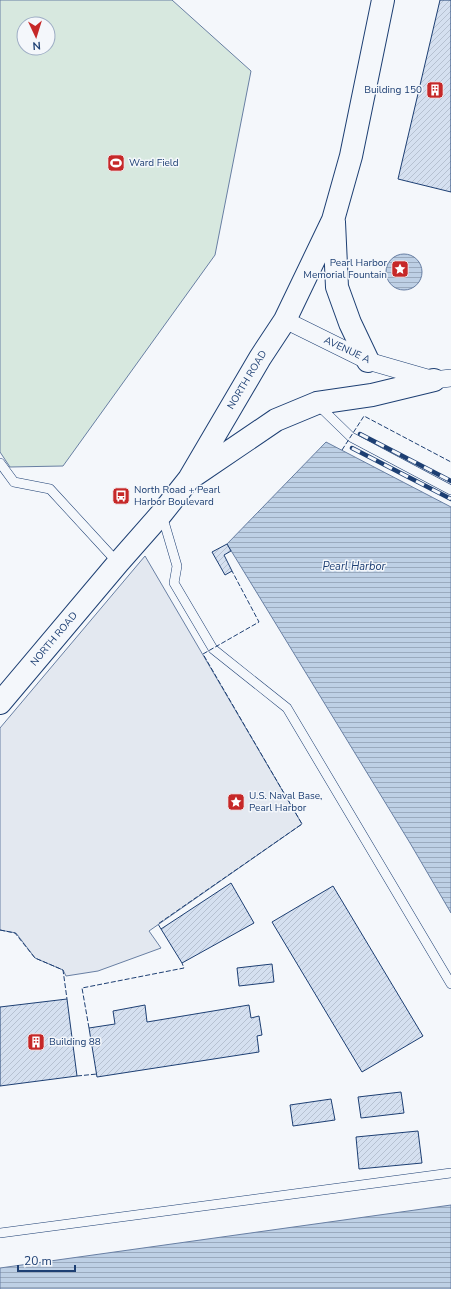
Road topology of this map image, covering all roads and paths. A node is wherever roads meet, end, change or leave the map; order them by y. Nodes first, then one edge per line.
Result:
1 (383, 0) edge
2 (333, 220) junction
3 (285, 320) junction
4 (368, 361) junction
5 (443, 379) edge
6 (316, 403) junction
7 (0, 463) edge
8 (189, 479) junction
9 (451, 490) edge
10 (162, 513) junction
11 (118, 563) junction
12 (0, 703) edge
13 (451, 984) edge
14 (451, 1173) edge
15 (0, 1233) edge

1 - 2 street, NORTH ROAD
2 - 3 street, NORTH ROAD
2 - 4 street
3 - 4 street, AVENUE A
3 - 8 street, NORTH ROAD
4 - 5 street, AVENUE A
5 - 6 street
6 - 8 street
6 - 9 lane
7 - 11 lane
8 - 10 street, NORTH ROAD
10 - 11 street, NORTH ROAD
10 - 13 lane
11 - 12 street, NORTH ROAD
14 - 15 lane

